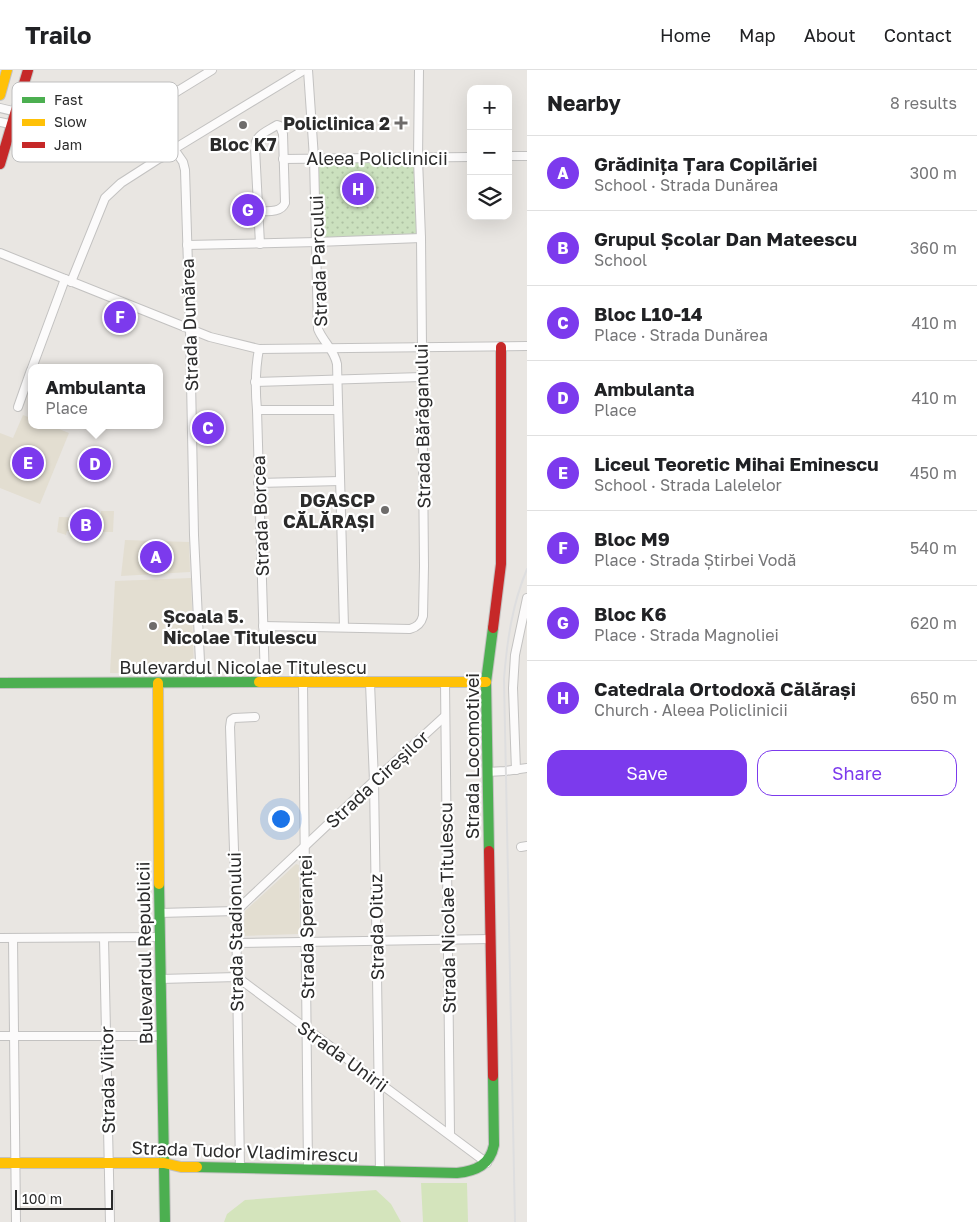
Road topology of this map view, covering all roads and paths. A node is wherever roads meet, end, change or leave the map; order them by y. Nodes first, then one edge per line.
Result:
1 (7, 70) edge
2 (212, 70) edge
3 (306, 70) edge
4 (419, 70) edge
5 (178, 91) edge
6 (0, 95) edge
7 (0, 122) edge
8 (12, 125) joint
9 (178, 147) edge
10 (178, 155) edge
11 (512, 156) edge
12 (527, 156) edge
13 (467, 157) edge
14 (314, 158) junction
15 (418, 158) junction
16 (283, 159) junction
17 (155, 162) edge
18 (0, 164) edge
19 (258, 211) junction
20 (421, 238) junction
21 (317, 242) junction
22 (260, 244) junction
23 (187, 245) junction
24 (0, 253) edge
25 (68, 281) junction
26 (190, 329) junction
27 (527, 346) edge
28 (421, 347) junction
29 (501, 347) junction
30 (331, 348) junction
31 (259, 349) junction
32 (34, 364) edge
33 (422, 377) junction
34 (337, 379) junction
35 (28, 380) edge
36 (255, 382) junction
37 (18, 407) dead end
38 (257, 410) junction
39 (338, 410) junction
40 (340, 481) junction
41 (258, 483) junction
42 (527, 598) edge
43 (263, 626) junction
44 (344, 627) junction
45 (445, 682) junction
46 (486, 682) junction
47 (0, 683) edge
48 (158, 683) junction
49 (201, 683) junction
50 (265, 683) junction
51 (303, 683) junction
52 (370, 683) junction
53 (255, 717) dead end
54 (444, 717) junction
55 (527, 768) edge
56 (516, 770) junction
57 (487, 772) junction
58 (374, 781) junction
59 (304, 847) junction
60 (236, 912) junction
61 (159, 913) junction
62 (160, 937) junction
63 (0, 938) edge
64 (13, 938) junction
65 (104, 938) junction
66 (491, 939) junction
67 (447, 940) junction
68 (306, 942) junction
69 (376, 942) junction
70 (236, 943) junction
71 (237, 977) junction
72 (160, 979) junction
73 (308, 1030) junction
74 (0, 1036) edge
75 (14, 1036) junction
76 (106, 1036) junction
77 (162, 1036) junction
78 (379, 1083) junction
79 (450, 1134) junction
80 (164, 1163) junction
81 (487, 1163) junction
82 (0, 1164) edge
83 (15, 1164) junction
84 (108, 1164) junction
85 (240, 1169) junction
86 (308, 1170) junction
87 (380, 1172) junction
88 (16, 1222) edge
89 (110, 1222) edge
90 (165, 1222) edge

1 - 6 street
2 - 5 street
3 - 9 street
3 - 14 street, Strada Parcului
4 - 15 street, Strada Bărăganului
7 - 8 street
8 - 18 street
10 - 23 street, Strada Dunărea
11 - 12 street
13 - 15 street, Aleea Policlinicii
14 - 15 street, Aleea Policlinicii
14 - 16 street, Aleea Policlinicii
14 - 21 street, Strada Parcului
15 - 20 street, Strada Bărăganului
16 - 19 street
16 - 19 street
17 - 25 street
19 - 22 street
20 - 21 street
20 - 28 street, Strada Bărăganului
21 - 22 street
21 - 30 street, Strada Parcului
22 - 23 street
23 - 26 street, Strada Dunărea
24 - 25 street
25 - 26 street
25 - 32 street
26 - 31 street
26 - 49 street, Strada Dunărea
27 - 29 street
28 - 29 street
28 - 30 street
28 - 33 street, Strada Bărăganului
29 - 46 street, Strada Locomotivei
30 - 31 street
30 - 34 street, Strada Parcului
31 - 36 street, Strada Borcea
33 - 34 street
33 - 44 street, Strada Bărăganului
34 - 36 street
34 - 39 street, Strada Parcului
35 - 37 street
36 - 38 street, Strada Borcea
38 - 39 street
38 - 41 street, Strada Borcea
39 - 40 street, Strada Parcului
40 - 41 street
40 - 44 street, Strada Parcului
41 - 43 street, Strada Borcea
42 - 56 street
43 - 44 street, Strada Bărăganului
43 - 50 street, Strada Borcea
45 - 46 street, Bulevardul Nicolae Titulescu
45 - 52 street, Bulevardul Nicolae Titulescu
45 - 54 street, Strada Nicolae Titulescu
46 - 57 street, Strada Locomotivei
47 - 48 street, Bulevardul Nicolae Titulescu
48 - 49 street, Bulevardul Nicolae Titulescu
48 - 61 street, Bulevardul Republicii
49 - 50 street, Bulevardul Nicolae Titulescu
50 - 51 street, Bulevardul Nicolae Titulescu
51 - 52 street, Bulevardul Nicolae Titulescu
51 - 59 street, Strada Speranței
52 - 58 street, Strada Oituz
53 - 60 street, Strada Stadionului
54 - 58 street, Strada Cireșilor
54 - 67 street, Strada Nicolae Titulescu
55 - 56 street
56 - 57 street
57 - 66 street, Strada Locomotivei
58 - 59 street, Strada Cireșilor
58 - 69 street, Strada Oituz
59 - 60 street, Strada Cireșilor
59 - 68 street, Strada Speranței
60 - 61 street
60 - 70 street, Strada Stadionului
61 - 62 street, Bulevardul Republicii
62 - 65 street
62 - 72 street, Bulevardul Republicii
63 - 64 street
64 - 65 street
64 - 75 street
65 - 76 street, Strada Viitor
66 - 67 street
66 - 81 street, Strada Locomotivei
67 - 69 street
67 - 79 street, Strada Nicolae Titulescu
68 - 69 street
68 - 70 street
68 - 73 street, Strada Speranței
69 - 78 street, Strada Oituz
70 - 71 street, Strada Stadionului
71 - 72 street
71 - 73 street, Strada Unirii
71 - 85 street, Strada Stadionului
72 - 77 street, Bulevardul Republicii
73 - 78 street, Strada Unirii
73 - 86 street, Strada Speranței
74 - 75 street
75 - 76 street
75 - 83 street
76 - 77 street
76 - 84 street, Strada Viitor
77 - 80 street, Bulevardul Republicii
78 - 79 street, Strada Unirii
78 - 87 street, Strada Oituz
79 - 81 street, Strada Unirii
80 - 84 street, Strada Tudor Vladimirescu
80 - 85 street, Strada Tudor Vladimirescu
80 - 90 street, Bulevardul Republicii
81 - 87 street, Strada Tudor Vladimirescu
82 - 83 street, Strada Tudor Vladimirescu
83 - 84 street, Strada Tudor Vladimirescu
83 - 88 street
84 - 89 street, Strada Viitor
85 - 86 street, Strada Tudor Vladimirescu
86 - 87 street, Strada Tudor Vladimirescu

